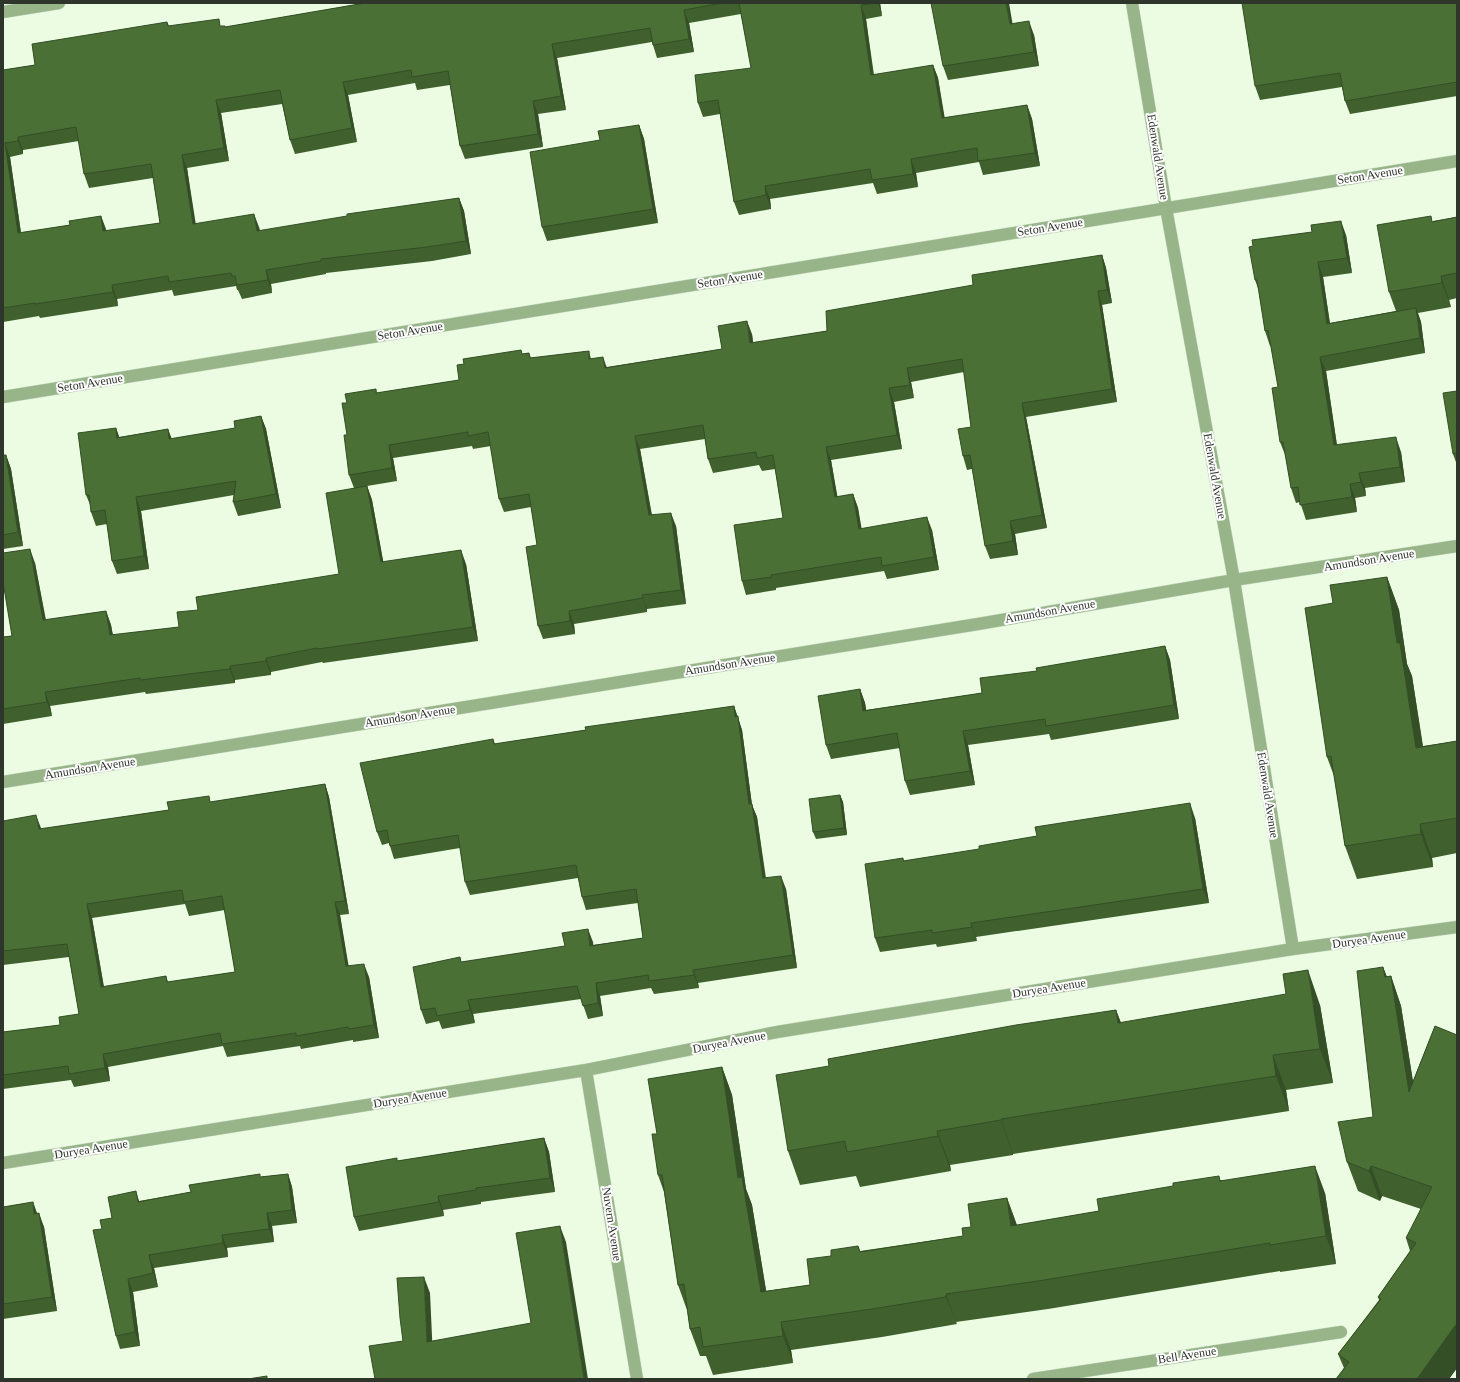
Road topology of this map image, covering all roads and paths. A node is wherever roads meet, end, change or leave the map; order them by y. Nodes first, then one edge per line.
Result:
1 (59, 3) edge
2 (1132, 3) edge
3 (3, 12) edge
4 (1457, 162) edge
5 (1166, 208) junction
6 (3, 397) edge
7 (1457, 546) edge
8 (1234, 580) junction
9 (3, 782) edge
10 (1457, 927) edge
11 (1292, 949) junction
12 (586, 1070) junction
13 (3, 1163) edge
14 (1341, 1332) dead end
15 (638, 1379) edge
16 (1033, 1379) edge

1 - 3 street
2 - 5 street, Edenwald Avenue
4 - 5 street, Seton Avenue
5 - 6 street, Seton Avenue
5 - 8 street, Edenwald Avenue
7 - 8 street, Amundson Avenue
8 - 9 street, Amundson Avenue
8 - 11 street, Edenwald Avenue
10 - 11 street, Duryea Avenue
11 - 12 street, Duryea Avenue
12 - 13 street, Duryea Avenue
12 - 15 street, Nuvern Avenue
14 - 16 street, Bell Avenue

